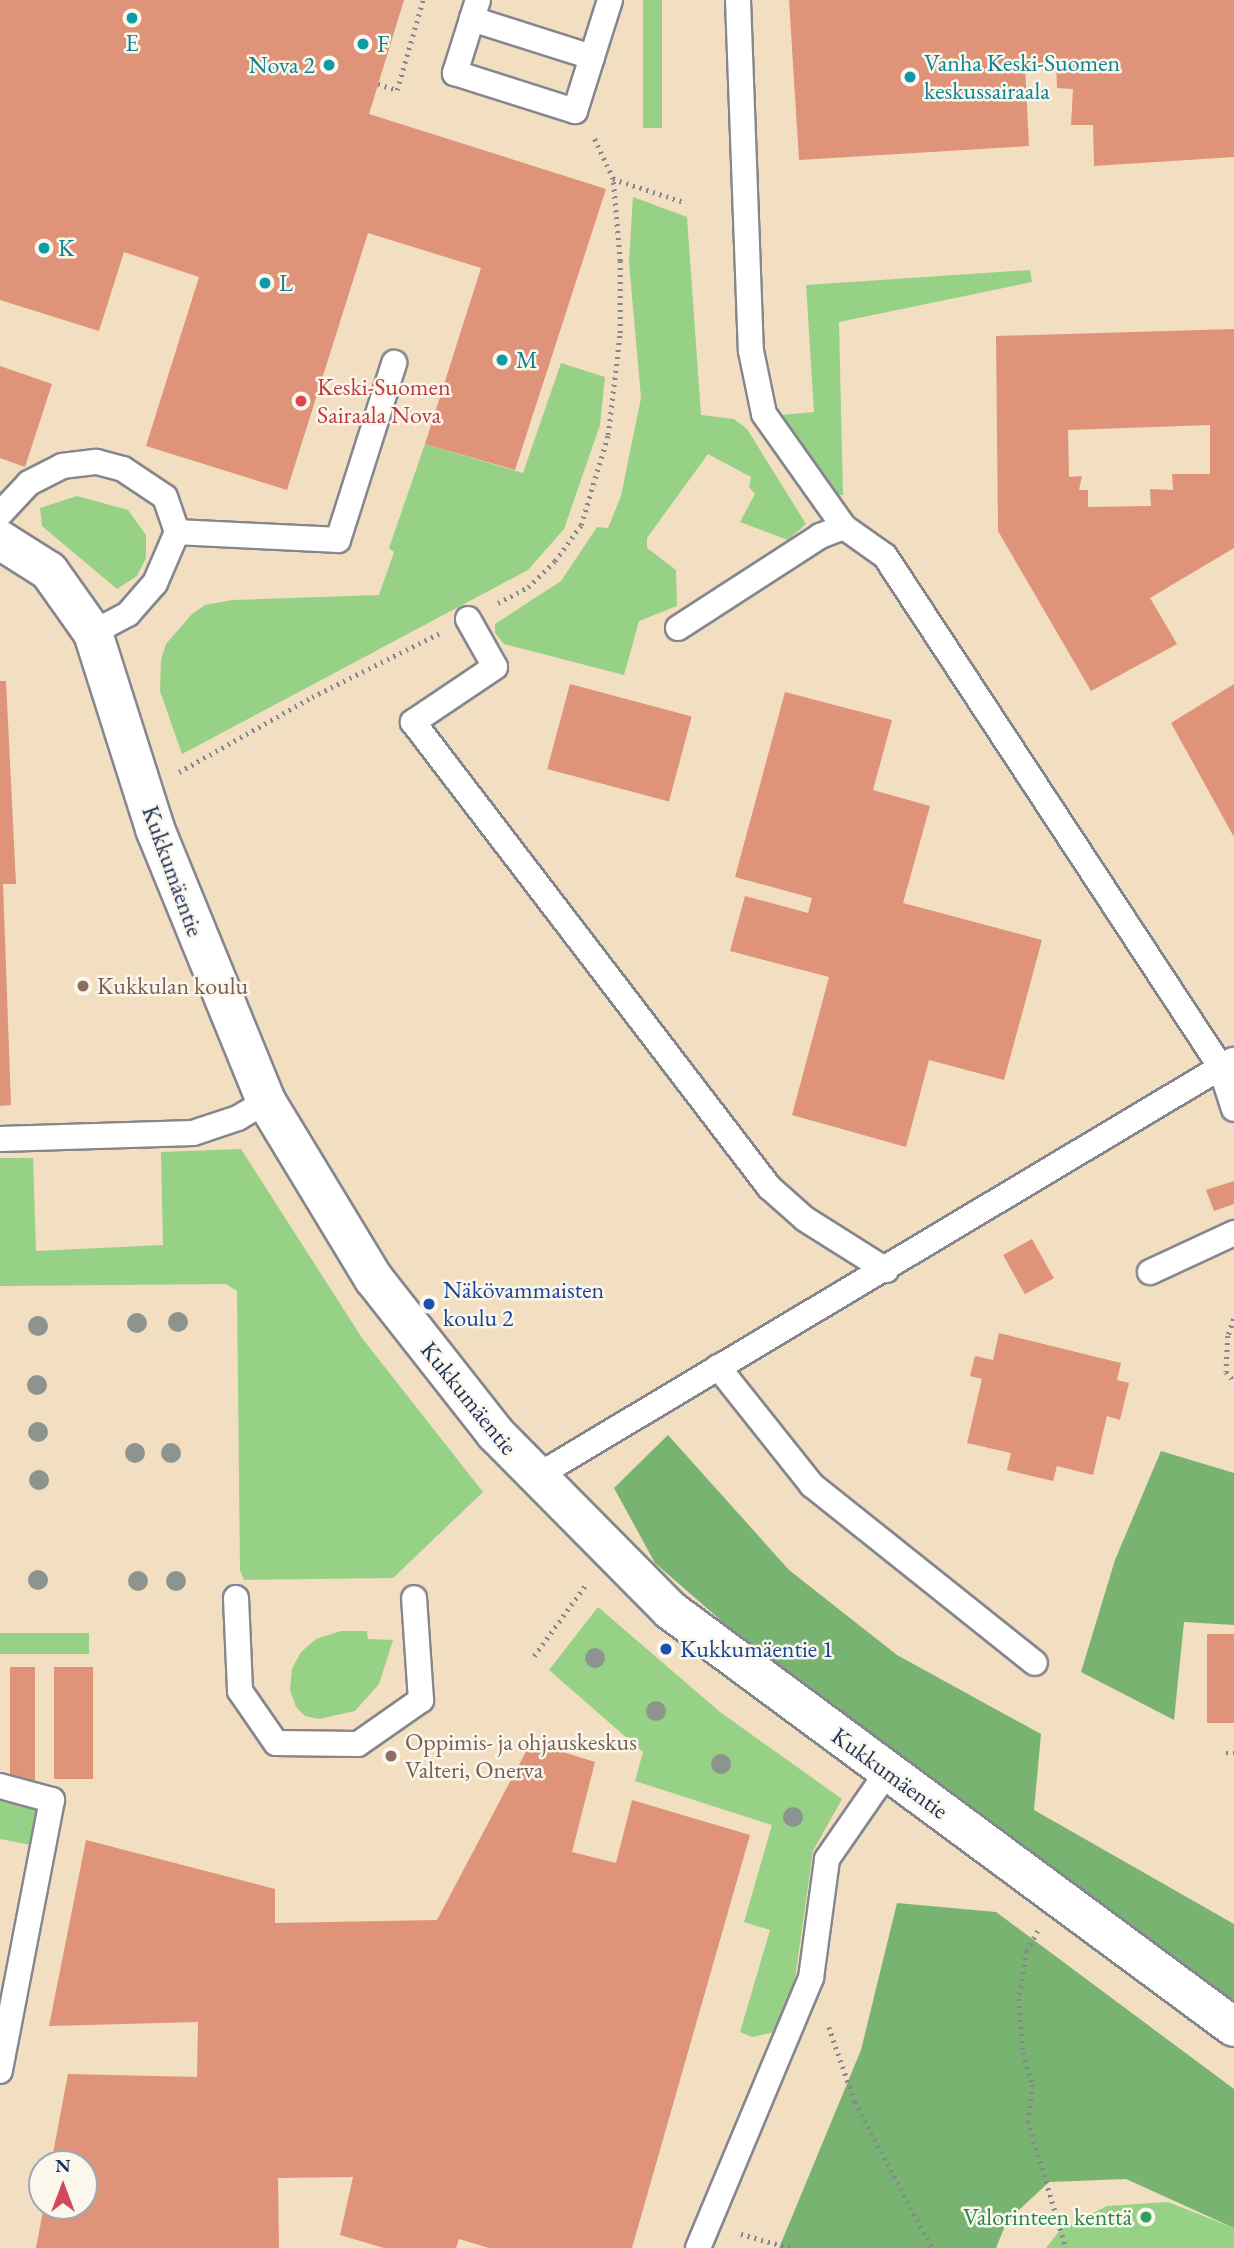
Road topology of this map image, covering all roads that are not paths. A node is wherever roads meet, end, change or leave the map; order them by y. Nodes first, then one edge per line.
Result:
1 (610, 0) edge
2 (738, 0) edge
3 (475, 9) edge
4 (592, 57) junction
5 (394, 363) dead end
6 (0, 514) edge
7 (844, 527) junction
8 (177, 532) junction
9 (0, 540) edge
10 (468, 619) road end
11 (678, 628) dead end
12 (93, 633) junction
13 (1227, 1063) edge
14 (266, 1101) junction
15 (1234, 1109) edge
16 (0, 1139) edge
17 (1234, 1233) edge
18 (886, 1270) junction
19 (1150, 1272) dead end
20 (718, 1367) junction
21 (537, 1476) junction
22 (236, 1598) dead end
23 (414, 1598) dead end
24 (1035, 1663) dead end
25 (888, 1771) junction
26 (0, 1786) edge
27 (1234, 2027) edge
28 (0, 2071) edge
29 (698, 2248) edge

1 - 4 lane
2 - 7 lane
3 - 4 lane
3 - 4 lane
5 - 8 lane
6 - 8 lane
7 - 11 lane
7 - 13 lane
8 - 12 lane
9 - 12 street, Kukkumäentie
10 - 18 lane
12 - 14 street, Kukkumäentie
13 - 15 lane
13 - 18 lane
14 - 16 lane
14 - 21 street, Kukkumäentie
17 - 19 lane
18 - 20 lane
20 - 21 lane
20 - 24 lane
21 - 25 street, Kukkumäentie
22 - 23 lane
25 - 27 street, Kukkumäentie
25 - 29 lane
26 - 28 lane

